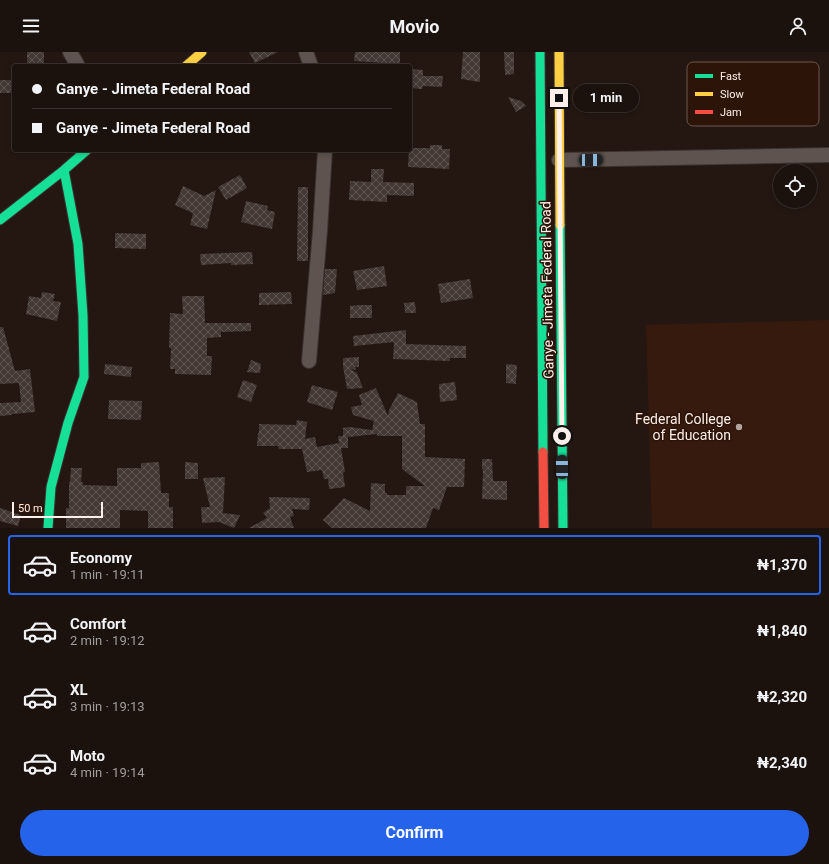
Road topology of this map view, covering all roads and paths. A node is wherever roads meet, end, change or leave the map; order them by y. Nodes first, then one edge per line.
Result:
1 (70, 52) edge
2 (202, 52) edge
3 (306, 52) edge
4 (540, 52) edge
5 (559, 52) edge
6 (77, 64) edge
7 (188, 64) edge
8 (309, 64) edge
9 (85, 152) edge
10 (325, 152) edge
11 (829, 155) edge
12 (559, 160) junction
13 (64, 170) junction
14 (0, 220) edge
15 (543, 298) junction
16 (561, 298) junction
17 (309, 361) dead end
18 (48, 528) edge
19 (544, 528) edge
20 (563, 528) edge

1 - 6 street
2 - 7 main road
3 - 8 street
4 - 15 main road, Ganye - Jimeta Federal Road
5 - 12 main road, Ganye - Jimeta Federal Road
9 - 13 main road
10 - 17 street
11 - 12 street
12 - 16 main road, Ganye - Jimeta Federal Road
13 - 14 main road
13 - 18 main road
15 - 16 main road
15 - 19 main road, Ganye - Jimeta Federal Road
16 - 20 main road, Ganye - Jimeta Federal Road

